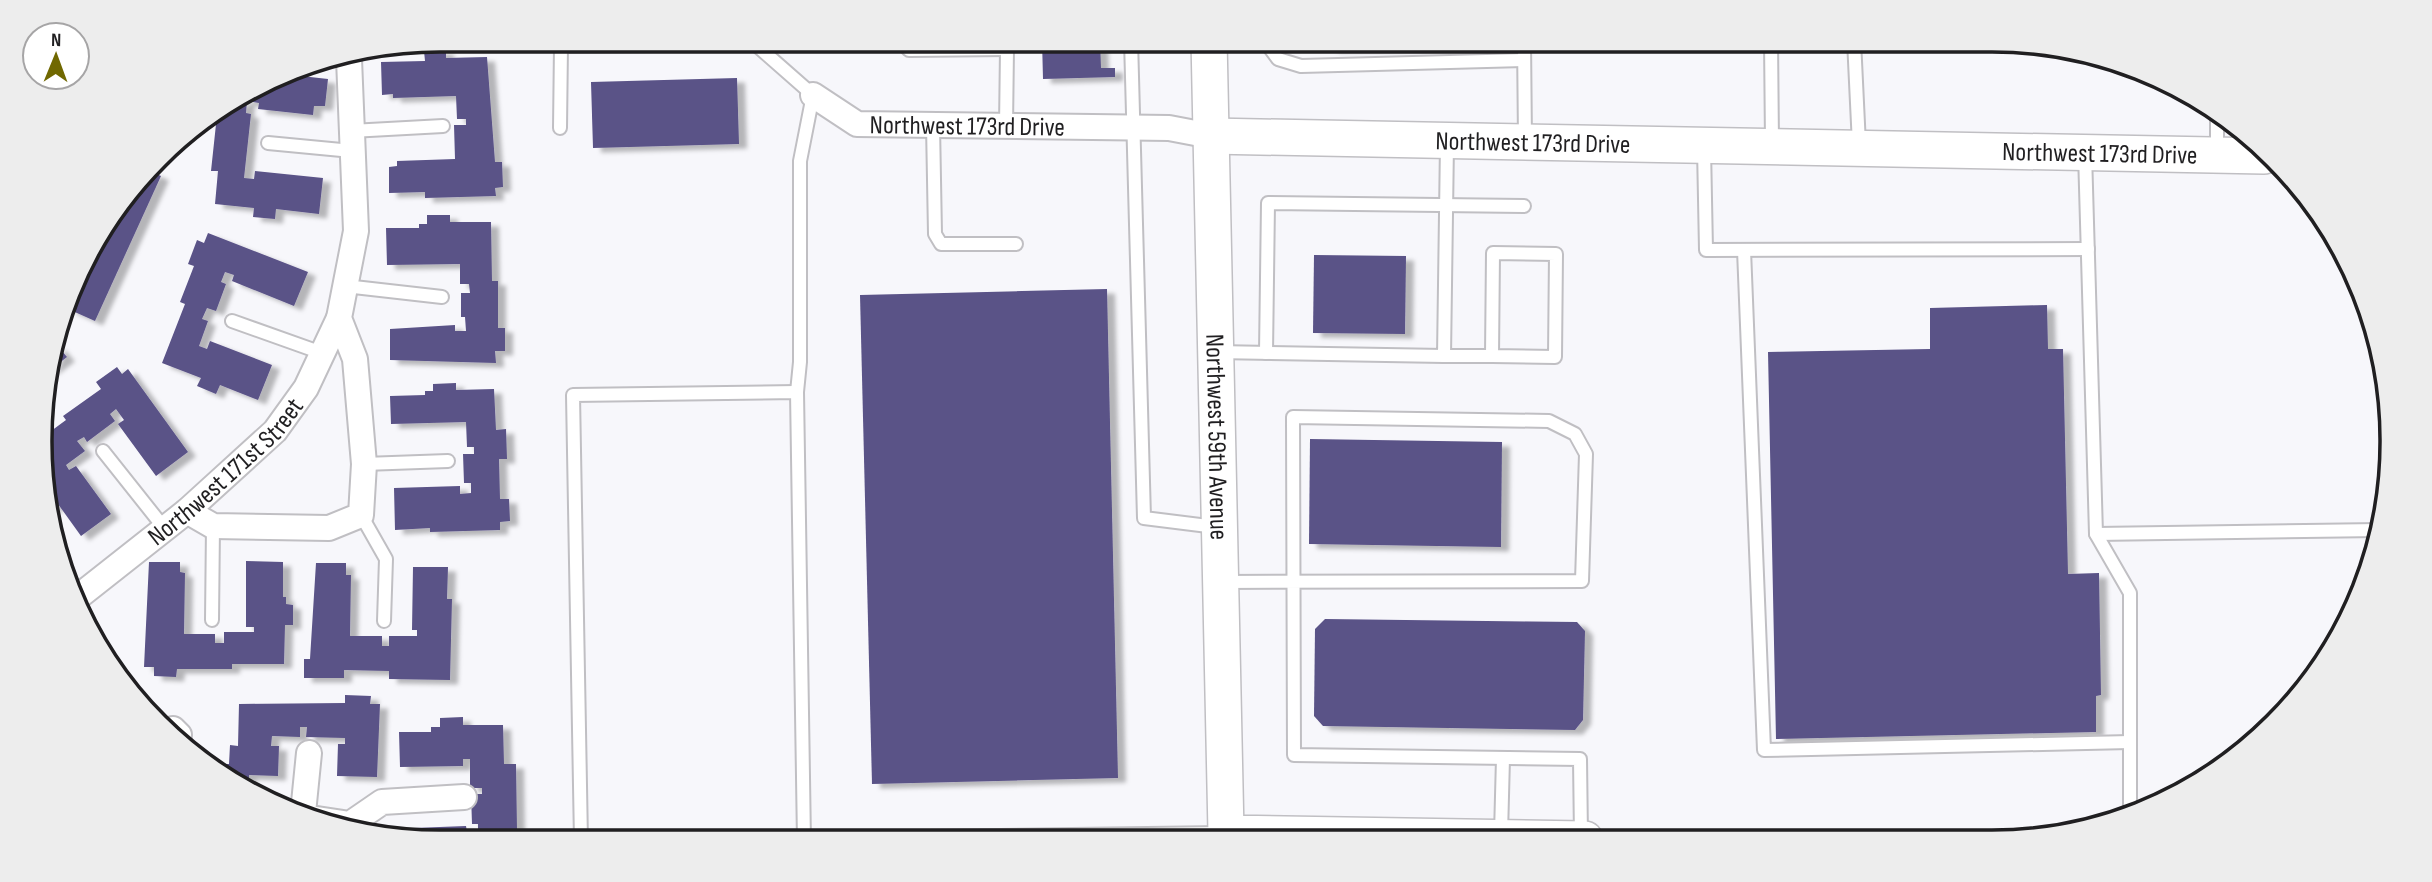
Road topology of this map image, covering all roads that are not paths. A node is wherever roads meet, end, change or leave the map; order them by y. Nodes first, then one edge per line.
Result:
1 (561, 52) edge
2 (764, 52) edge
3 (1007, 52) edge
4 (1131, 52) edge
5 (1209, 52) edge
6 (1273, 52) edge
7 (1524, 52) edge
8 (1771, 52) edge
9 (1855, 52) edge
10 (1524, 60) junction
11 (349, 64) edge
12 (813, 95) junction
13 (933, 125) junction
14 (2217, 125) edge
15 (443, 126) dead end
16 (1006, 126) junction
17 (560, 128) dead end
18 (1132, 128) junction
19 (1211, 136) junction
20 (352, 141) junction
21 (1447, 141) junction
22 (1525, 142) junction
23 (268, 143) dead end
24 (1704, 146) junction
25 (1772, 147) junction
26 (1860, 148) junction
27 (2085, 153) junction
28 (2217, 155) junction
29 (2255, 156) edge
30 (1446, 205) junction
31 (1524, 206) dead end
32 (1016, 244) dead end
33 (2088, 248) junction
34 (1744, 250) junction
35 (345, 286) junction
36 (442, 297) dead end
37 (339, 318) junction
38 (232, 321) dead end
39 (1216, 352) junction
40 (322, 353) junction
41 (1266, 353) junction
42 (1444, 356) junction
43 (1492, 356) junction
44 (797, 392) junction
45 (103, 451) dead end
46 (448, 461) dead end
47 (364, 464) junction
48 (187, 511) junction
49 (361, 515) junction
50 (213, 526) junction
51 (1220, 527) junction
52 (165, 529) junction
53 (2369, 530) edge
54 (2096, 534) junction
55 (1293, 581) junction
56 (1221, 582) junction
57 (83, 593) edge
58 (212, 620) dead end
59 (384, 621) dead end
60 (2130, 742) junction
61 (309, 753) dead end
62 (1503, 758) junction
63 (464, 797) dead end
64 (304, 804) edge
65 (2130, 804) edge
66 (360, 821) edge
67 (581, 830) edge
68 (804, 830) edge
69 (1226, 830) edge
70 (1501, 830) edge
71 (1583, 830) edge

1 - 17 lane
2 - 12 lane
3 - 16 lane
4 - 18 lane
5 - 19 street, Northwest 59th Avenue
6 - 10 lane
7 - 10 lane
8 - 25 lane
9 - 26 lane
10 - 22 lane
11 - 20 street, Northwest 171st Street
12 - 13 street, Northwest 173rd Drive
12 - 44 lane
13 - 16 street, Northwest 173rd Drive
13 - 32 lane
14 - 28 lane
15 - 20 lane
16 - 18 street, Northwest 173rd Drive
18 - 19 street, Northwest 173rd Drive
18 - 51 lane
19 - 21 street, Northwest 173rd Drive
19 - 39 street, Northwest 59th Avenue
20 - 23 lane
20 - 35 street, Northwest 171st Street
21 - 22 street, Northwest 173rd Drive
21 - 30 lane
22 - 24 street, Northwest 173rd Drive
24 - 25 street, Northwest 173rd Drive
24 - 34 lane
25 - 26 street, Northwest 173rd Drive
26 - 27 street, Northwest 173rd Drive
27 - 28 street, Northwest 173rd Drive
27 - 33 lane
28 - 29 street, Northwest 173rd Drive
30 - 31 lane
30 - 41 lane
30 - 42 lane
33 - 34 lane
33 - 54 lane
34 - 60 lane
35 - 36 lane
35 - 37 street, Northwest 171st Street
37 - 40 street, Northwest 171st Street
37 - 47 street
38 - 40 lane
39 - 41 lane
39 - 51 street, Northwest 59th Avenue
40 - 48 street, Northwest 171st Street
41 - 42 lane
42 - 43 lane
43 - 43 lane
44 - 67 lane
44 - 68 lane
45 - 52 lane
46 - 47 lane
47 - 49 street
48 - 50 street
48 - 52 street, Northwest 171st Street
49 - 50 street
49 - 59 lane
50 - 58 lane
51 - 56 street, Northwest 59th Avenue
52 - 57 street, Northwest 171st Street
53 - 54 lane
54 - 60 lane
55 - 55 lane
55 - 56 lane
55 - 62 lane
56 - 69 street, Northwest 59th Avenue
60 - 65 lane
61 - 64 street
62 - 70 lane
62 - 71 lane
63 - 66 street

